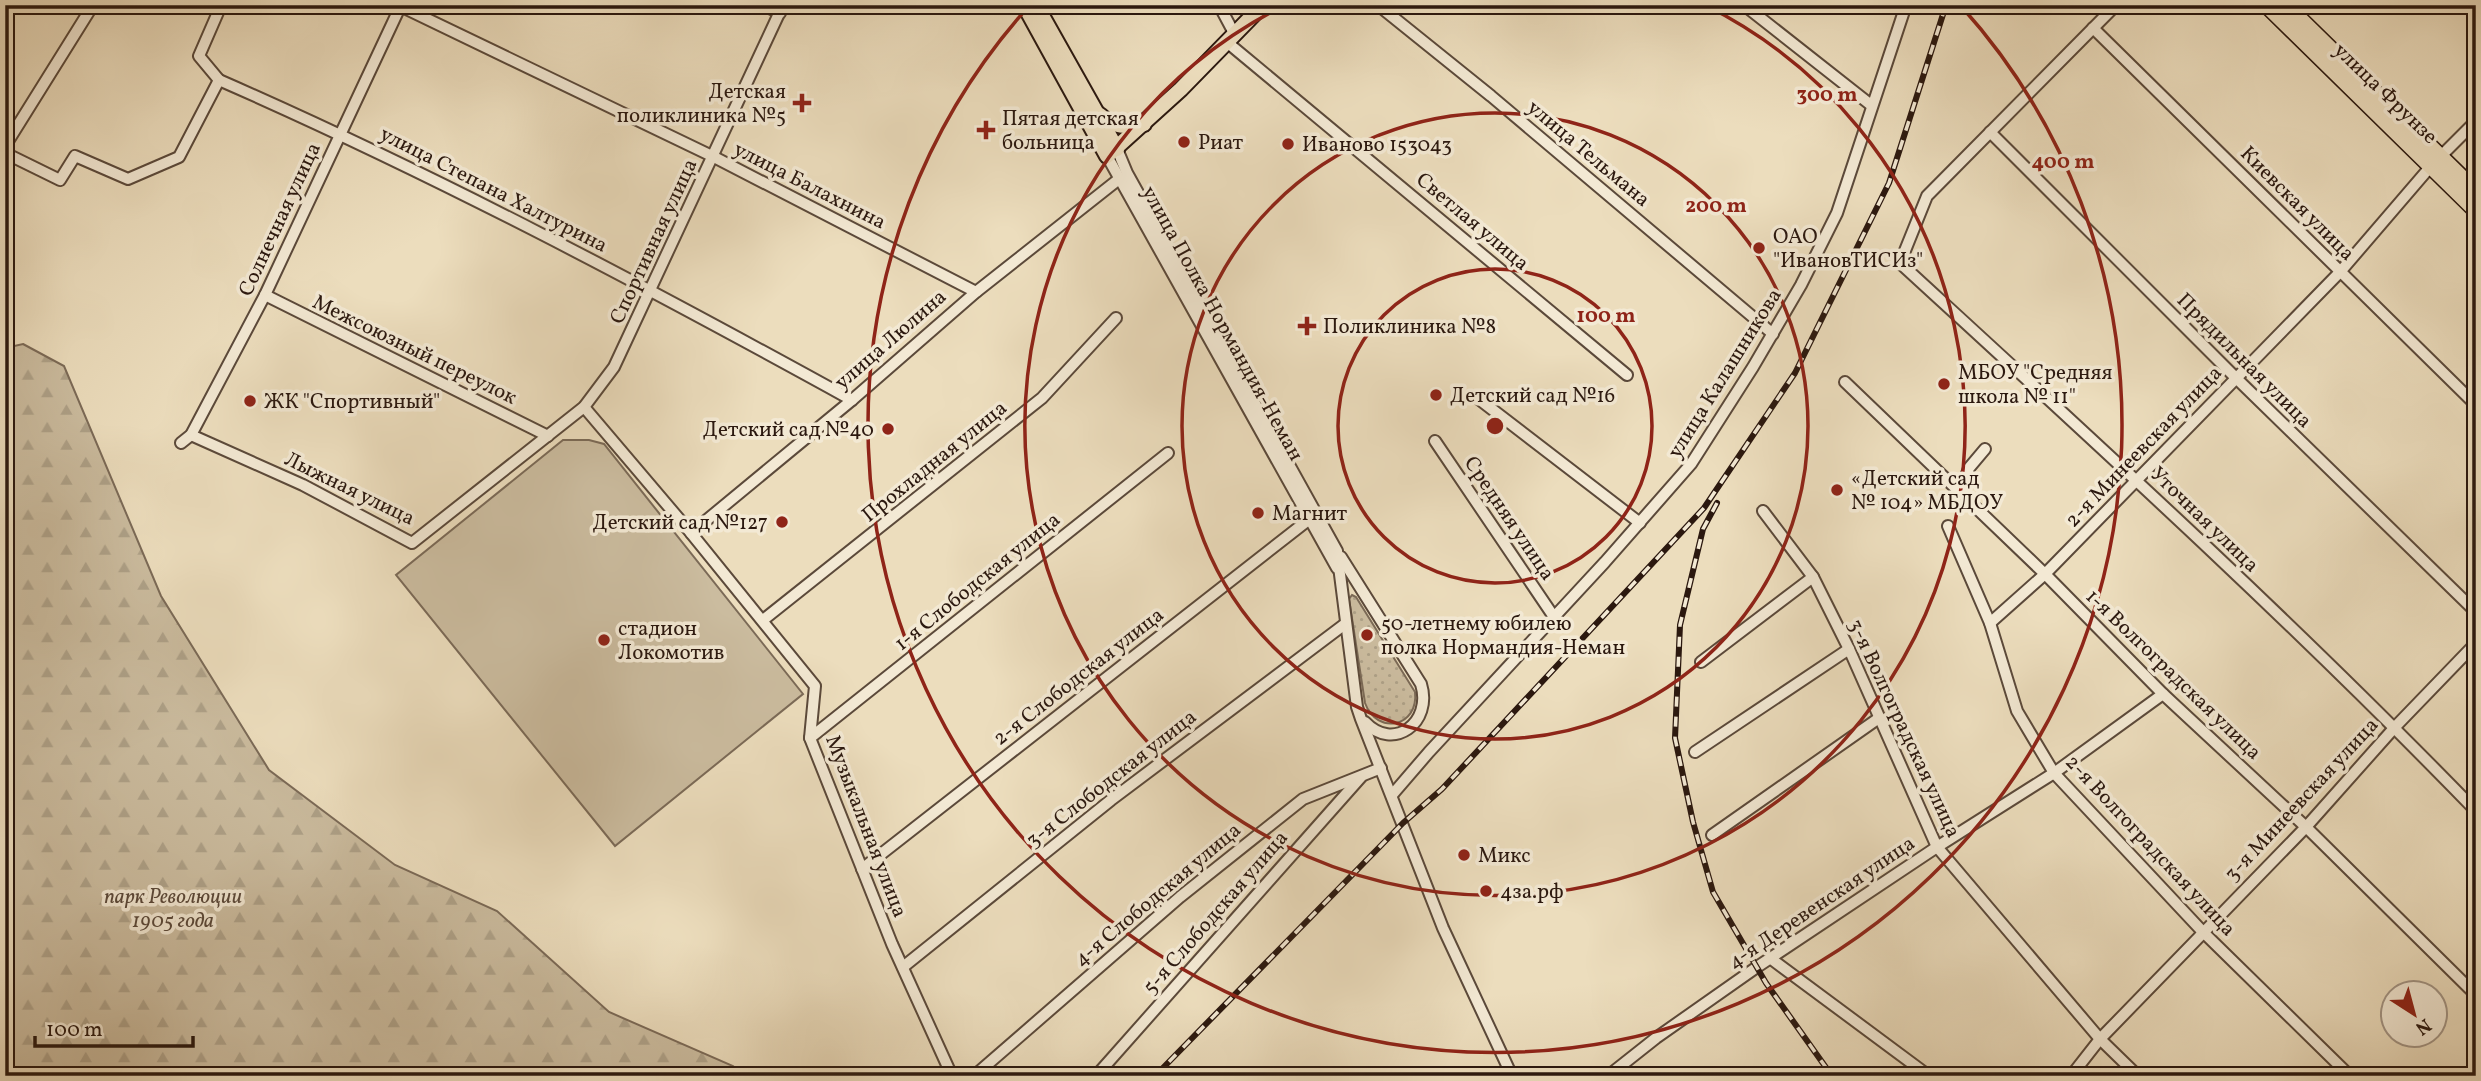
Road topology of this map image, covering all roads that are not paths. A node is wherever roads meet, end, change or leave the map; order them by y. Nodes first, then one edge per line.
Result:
1 (229, 5) edge
2 (763, 5) edge
3 (1024, 5) edge
4 (1036, 5) edge
5 (1219, 5) edge
6 (1263, 5) edge
7 (1378, 5) edge
8 (1744, 5) edge
9 (1906, 5) edge
10 (2116, 5) edge
11 (2267, 5) edge
12 (2285, 5) edge
13 (90, 6) edge
14 (400, 6) edge
15 (781, 9) edge
16 (2093, 28) junction
17 (1231, 39) junction
18 (219, 80) junction
19 (1181, 89) junction
20 (1871, 105) junction
21 (1095, 110) junction
22 (2476, 121) edge
23 (1144, 124) junction
24 (1990, 132) junction
25 (341, 133) junction
26 (5, 146) edge
27 (5, 153) edge
28 (1113, 156) junction
29 (714, 157) junction
30 (2435, 162) junction
31 (1119, 179) junction
32 (2476, 192) edge
33 (2476, 210) edge
34 (2340, 272) junction
35 (651, 289) junction
36 (976, 292) junction
37 (265, 295) junction
38 (1116, 318) dead end
39 (1773, 334) junction
40 (1627, 375) dead end
41 (2236, 378) junction
42 (1845, 382) dead end
43 (852, 400) junction
44 (1480, 400) dead end
45 (2476, 405) edge
46 (584, 407) junction
47 (191, 435) junction
48 (548, 436) junction
49 (1435, 441) dead end
50 (181, 443) dead end
51 (1985, 449) dead end
52 (1168, 453) dead end
53 (2136, 479) junction
54 (1960, 493) junction
55 (1763, 511) dead end
56 (1313, 517) junction
57 (1640, 523) junction
58 (1948, 526) dead end
59 (691, 533) junction
60 (1337, 551) junction
61 (2045, 574) junction
62 (1813, 577) junction
63 (1342, 588) junction
64 (2476, 612) edge
65 (1554, 617) junction
66 (763, 620) junction
67 (1345, 624) junction
68 (1990, 624) junction
69 (2476, 643) edge
70 (1849, 649) junction
71 (1701, 662) dead end
72 (2163, 694) junction
73 (1879, 718) junction
74 (1361, 719) junction
75 (2395, 727) junction
76 (810, 738) junction
77 (1695, 752) dead end
78 (1381, 768) junction
79 (2054, 774) junction
80 (1363, 775) junction
81 (1392, 795) junction
82 (2476, 811) edge
83 (2306, 827) junction
84 (1712, 835) dead end
85 (1937, 848) junction
86 (862, 869) junction
87 (2202, 931) junction
88 (1770, 958) junction
89 (903, 967) junction
90 (2476, 995) edge
91 (2100, 1039) junction
92 (952, 1076) edge
93 (974, 1076) edge
94 (1097, 1076) edge
95 (1512, 1076) edge
96 (1608, 1076) edge
97 (1929, 1076) edge
98 (2071, 1076) edge
99 (2138, 1076) edge
100 (2350, 1076) edge

1 - 18 street
2 - 15 street
3 - 28 main road, улица Полка Нормандия-Неман
4 - 21 main road, улица Полка Нормандия-Неман
5 - 17 street
6 - 17 main road
7 - 39 street, улица Тельмана
8 - 20 street
9 - 20 street, улица Калашникова
10 - 16 street
11 - 30 highway, улица Фрунзе
12 - 30 highway, улица Фрунзе
13 - 26 street
14 - 25 street, Солнечная улица
14 - 29 street, улица Балахнина
15 - 29 street, Спортивная улица
16 - 24 street
16 - 34 street, Киевская улица
17 - 19 main road
17 - 40 street, Светлая улица
18 - 25 street, улица Степана Халтурина
18 - 27 street
19 - 23 main road
19 - 28 main road
20 - 39 street, улица Калашникова
21 - 23 main road
21 - 28 main road, улица Полка Нормандия-Неман
22 - 30 street, 2-я Минеевская улица
23 - 28 main road
24 - 41 street, Прядильная улица
24 - 53 street, Уточная улица
25 - 35 street, улица Степана Халтурина
25 - 37 street, Солнечная улица
28 - 31 street, улица Полка Нормандия-Неман
28 - 56 street, улица Полка Нормандия-Неман
29 - 35 street, Спортивная улица
29 - 36 street, улица Балахнина
30 - 32 highway, улица Фрунзе
30 - 33 highway, улица Фрунзе
30 - 34 street, 2-я Минеевская улица
31 - 36 street, улица Люлина
31 - 56 street, улица Полка Нормандия-Неман
34 - 41 street, 2-я Минеевская улица
34 - 45 street, Киевская улица
35 - 43 street, улица Степана Халтурина
35 - 46 street, Спортивная улица
36 - 43 street, улица Люлина
37 - 47 street, Солнечная улица
37 - 48 street, Межсоюзный переулок
38 - 66 street, Прохладная улица
39 - 57 street, улица Калашникова
41 - 53 street, 2-я Минеевская улица
41 - 64 street, Прядильная улица
42 - 54 street, 1-я Волгоградская улица
43 - 59 street, улица Люлина
44 - 57 street
46 - 48 street, Спортивная улица
46 - 59 street, Музыкальная улица
47 - 48 street, Лыжная улица
47 - 50 street, Солнечная улица
49 - 65 street, Средняя улица
51 - 54 street
52 - 76 street, 1-я Слободская улица
53 - 61 street, 2-я Минеевская улица
53 - 75 street, Уточная улица
54 - 61 street, 1-я Волгоградская улица
55 - 62 street, 3-я Волгоградская улица
56 - 60 street, улица Полка Нормандия-Неман
56 - 63 street, улица Полка Нормандия-Неман
56 - 86 street, 2-я Слободская улица
57 - 65 street, улица Калашникова
58 - 68 street, 2-я Волгоградская улица
59 - 66 street, Музыкальная улица
60 - 63 street, улица Полка Нормандия-Неман
60 - 74 street
61 - 68 street, 2-я Минеевская улица
61 - 72 street, 1-я Волгоградская улица
62 - 70 street, 3-я Волгоградская улица
62 - 71 street
63 - 67 street, улица Полка Нормандия-Неман
65 - 81 street, улица Калашникова
66 - 76 street, Музыкальная улица
67 - 74 street, улица Полка Нормандия-Неман
67 - 89 street, 3-я Слободская улица
68 - 79 street, 2-я Волгоградская улица
69 - 75 street, 3-я Минеевская улица
70 - 73 street, 3-я Волгоградская улица
70 - 77 street
72 - 79 street, 4-я Деревенская улица
72 - 83 street, 1-я Волгоградская улица
73 - 84 street
73 - 85 street, 3-я Волгоградская улица
74 - 78 street, улица Полка Нормандия-Неман
75 - 82 street, Уточная улица
75 - 83 street, 3-я Минеевская улица
76 - 86 street, Музыкальная улица
78 - 80 street, 4-я Слободская улица
78 - 81 street, улица Полка Нормандия-Неман
79 - 85 street, 4-я Деревенская улица
79 - 87 street, 2-я Волгоградская улица
80 - 93 street, 4-я Слободская улица
80 - 94 street, 5-я Слободская улица
81 - 95 street, улица Полка Нормандия-Неман
83 - 87 street, 3-я Минеевская улица
83 - 90 street, 1-я Волгоградская улица
85 - 88 street, 4-я Деревенская улица
85 - 91 street, 3-я Волгоградская улица
86 - 89 street, Музыкальная улица
87 - 91 street, 3-я Минеевская улица
87 - 100 street, 2-я Волгоградская улица
88 - 96 street, 4-я Деревенская улица
88 - 97 street
89 - 92 street, Музыкальная улица
91 - 98 street, 3-я Минеевская улица
91 - 99 street, 3-я Волгоградская улица

